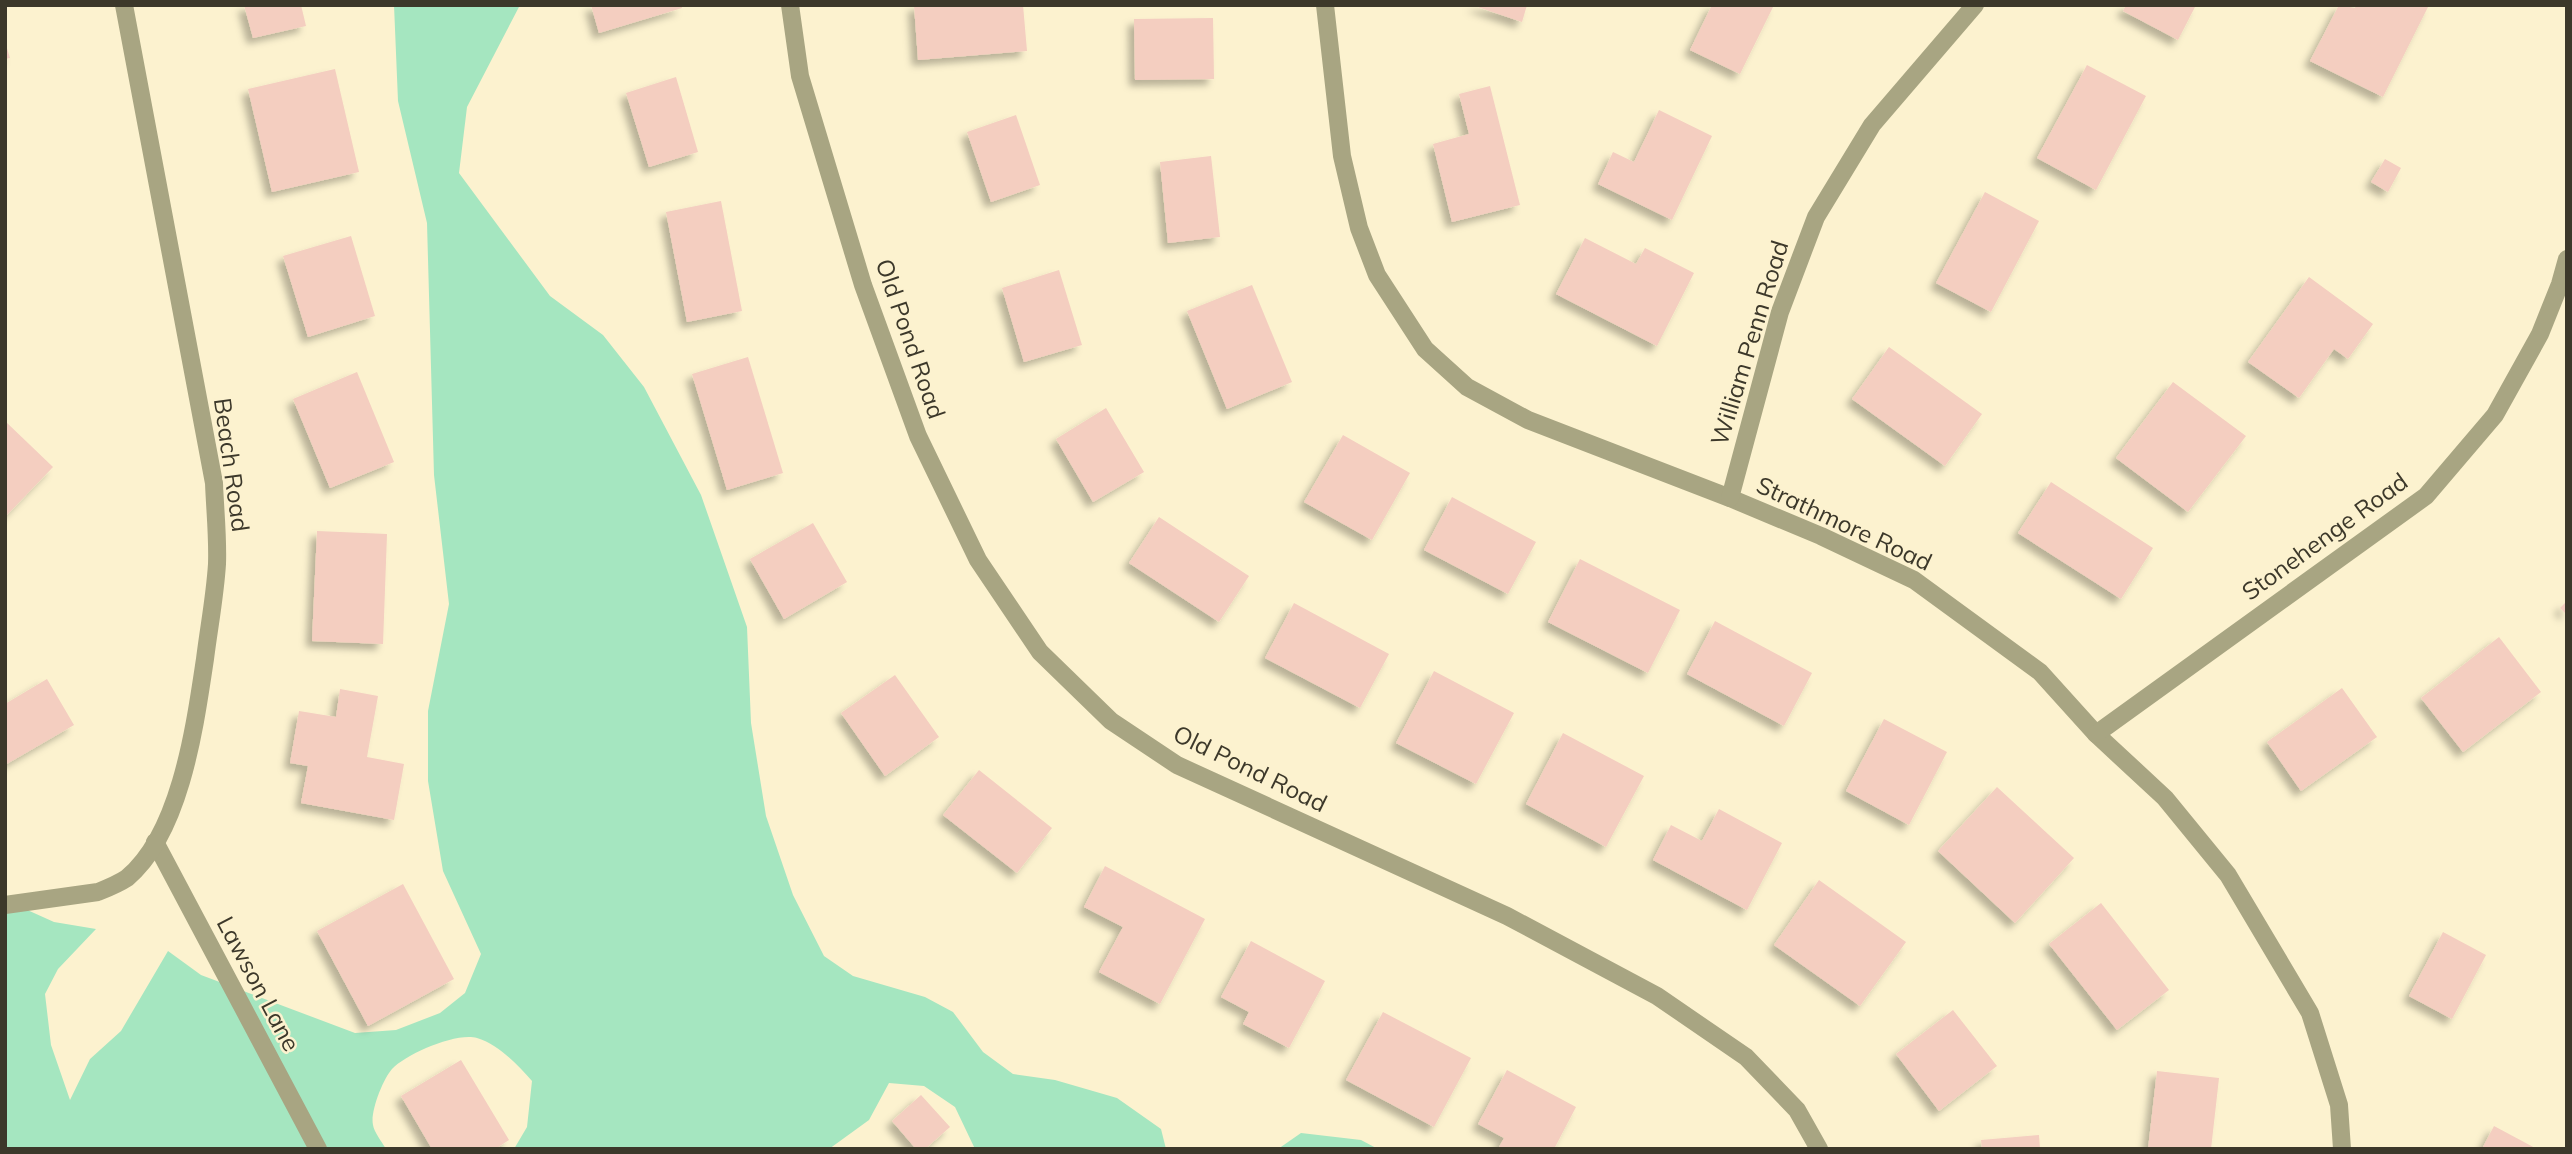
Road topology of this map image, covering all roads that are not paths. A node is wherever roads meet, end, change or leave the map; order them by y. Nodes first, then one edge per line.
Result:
1 (124, 5) edge
2 (790, 5) edge
3 (1325, 5) edge
4 (1975, 5) edge
5 (2567, 259) edge
6 (1730, 498) junction
7 (2096, 734) junction
8 (155, 842) junction
9 (5, 905) edge
10 (318, 1149) edge
11 (1819, 1149) edge
12 (2342, 1149) edge

1 - 8 street, Beach Road
2 - 11 street, Old Pond Road
3 - 6 street, Strathmore Road
4 - 6 street, William Penn Road
5 - 7 street, Stonehenge Road
6 - 7 street, Strathmore Road
7 - 12 street, Strathmore Road
8 - 9 street, Beach Road
8 - 10 street, Lawson Lane

